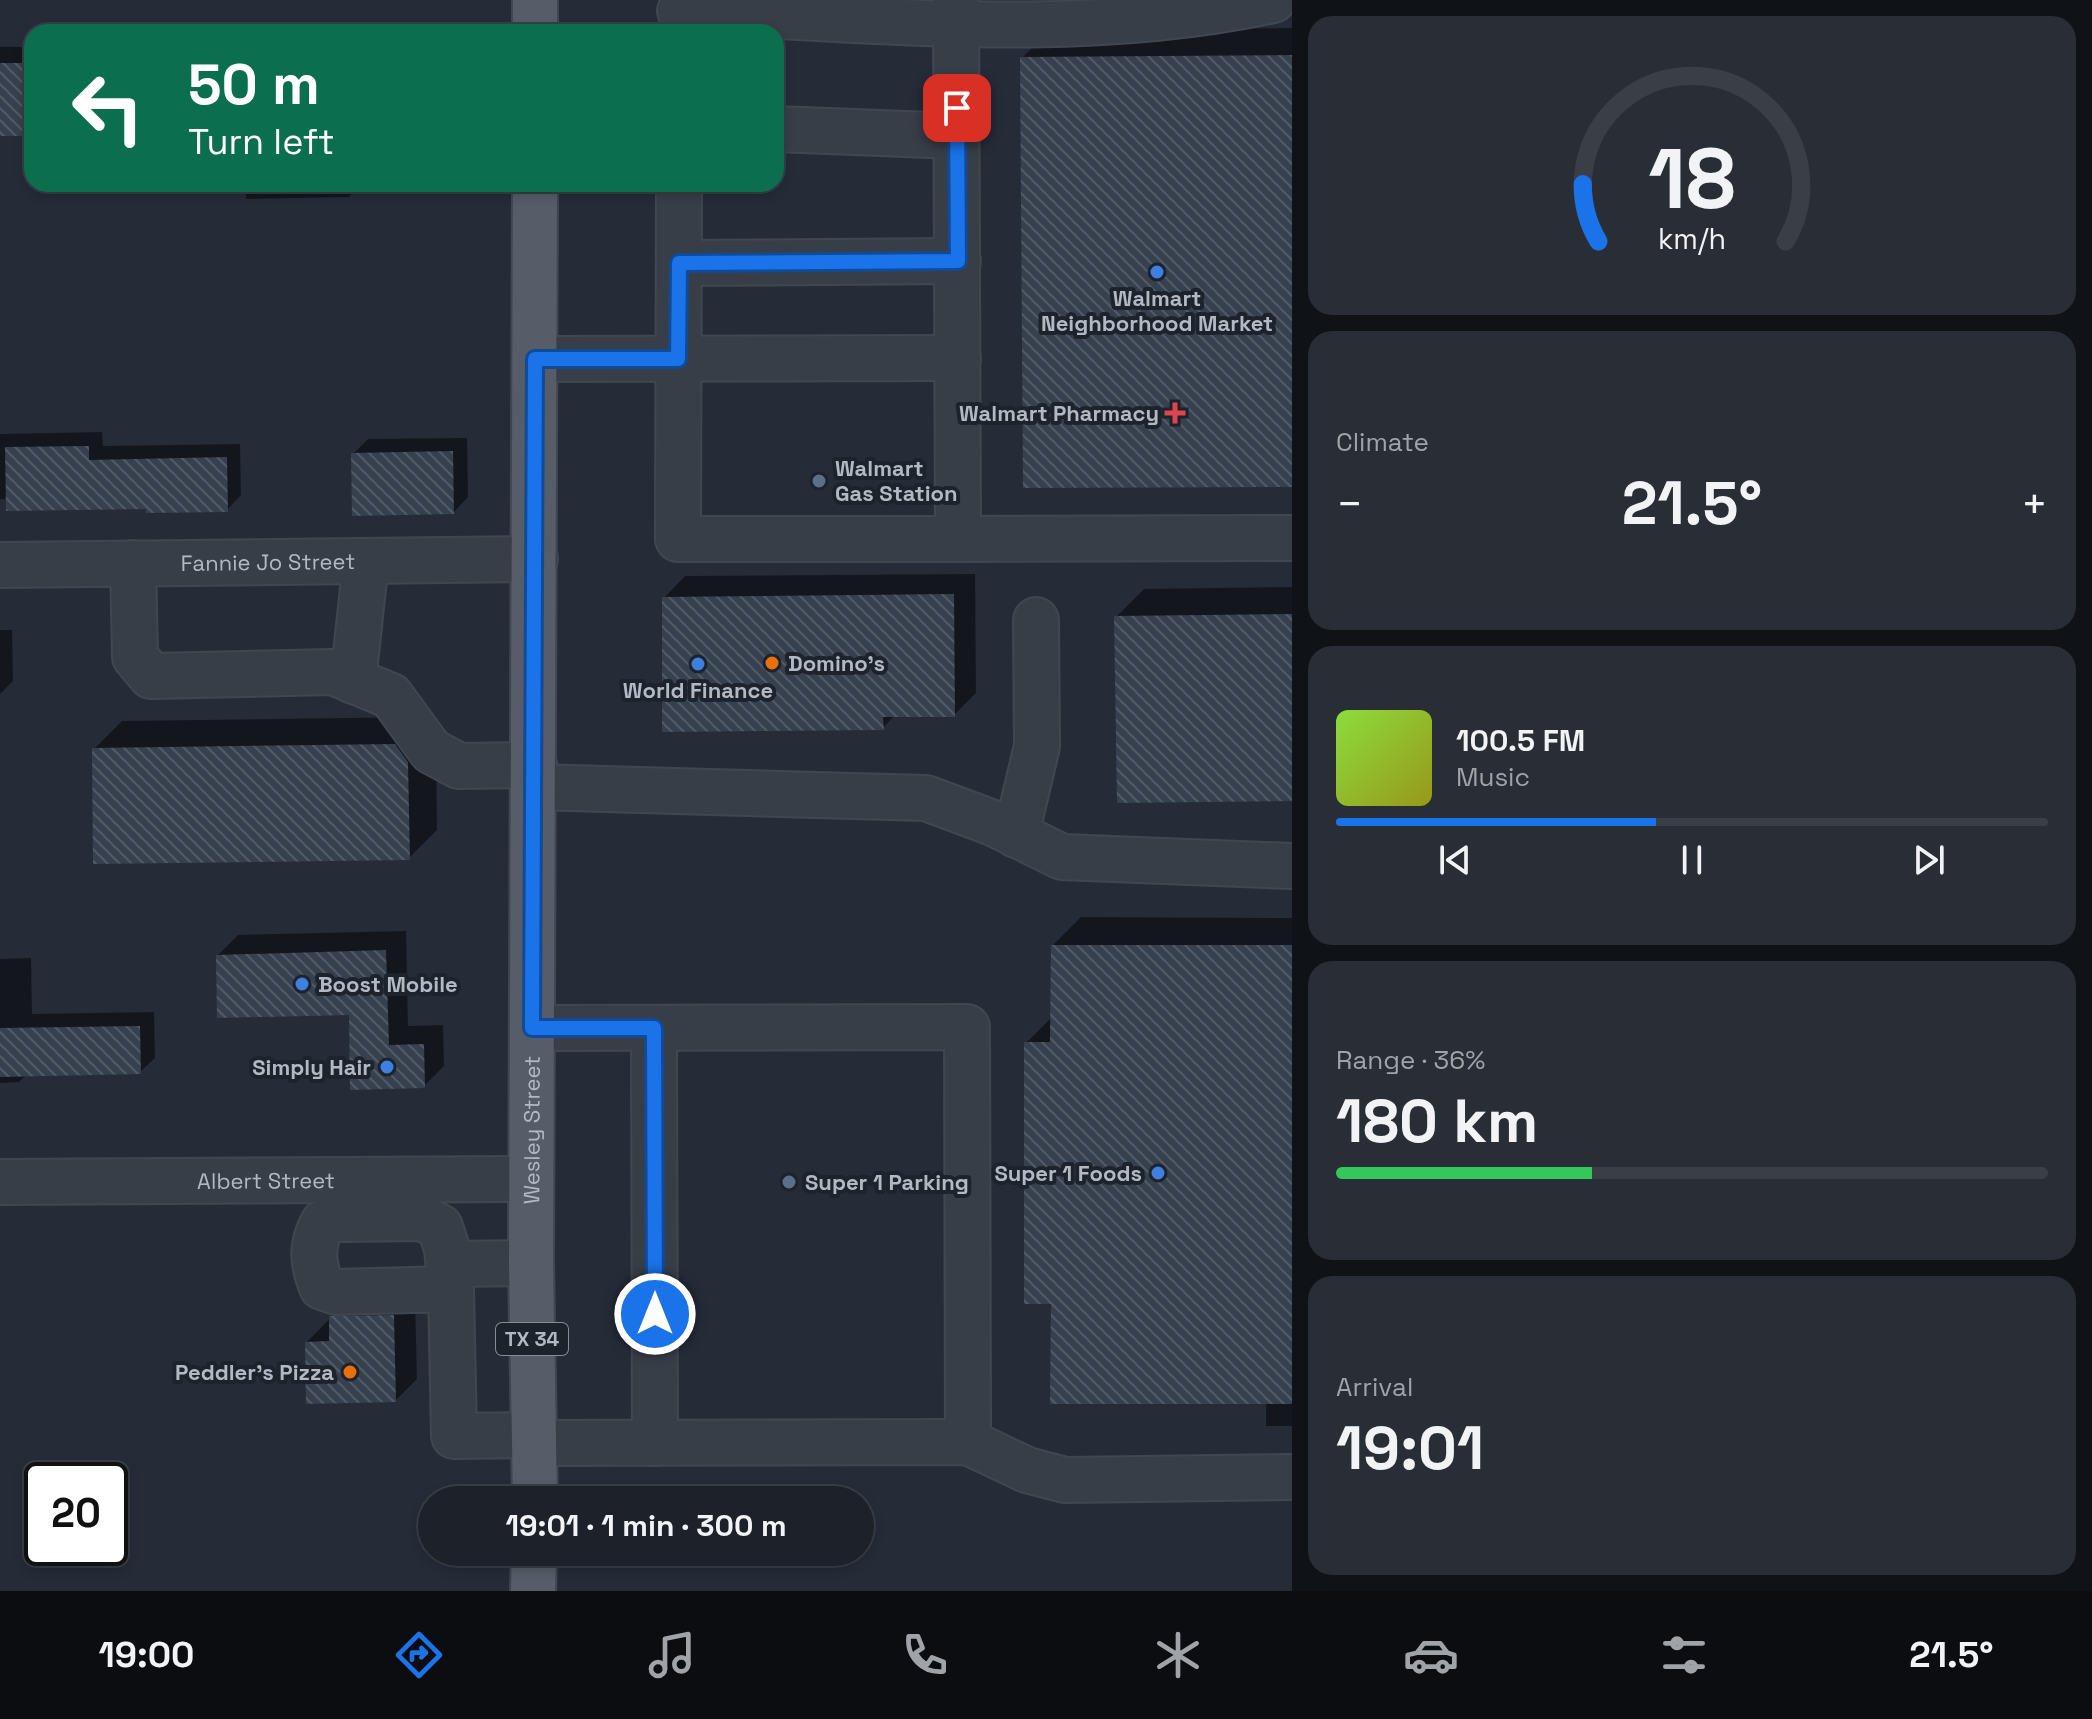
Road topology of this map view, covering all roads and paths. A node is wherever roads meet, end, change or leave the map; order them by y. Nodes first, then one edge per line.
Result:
1 (535, 0) edge
2 (1273, 0) edge
3 (956, 11) edge
4 (680, 14) edge
5 (535, 24) edge
6 (784, 129) edge
7 (957, 136) junction
8 (535, 192) edge
9 (679, 192) edge
10 (958, 261) junction
11 (679, 263) junction
12 (958, 358) junction
13 (535, 359) junction
14 (678, 359) junction
15 (1292, 538) edge
16 (958, 539) junction
17 (535, 559) junction
18 (366, 561) junction
19 (133, 563) junction
20 (0, 565) edge
21 (1036, 620) dead end
22 (353, 681) junction
23 (534, 776) junction
24 (1016, 835) junction
25 (1292, 866) edge
26 (532, 1028) junction
27 (654, 1028) junction
28 (531, 1179) junction
29 (0, 1182) edge
30 (384, 1199) junction
31 (531, 1263) junction
32 (450, 1277) junction
33 (534, 1439) junction
34 (968, 1442) junction
35 (655, 1443) junction
36 (1292, 1477) edge
37 (535, 1486) edge
38 (534, 1566) edge
39 (533, 1591) edge

1 - 5 main road
2 - 3 street
3 - 4 street
3 - 7 street
6 - 7 street
7 - 10 street
8 - 13 main road, Wesley Street / TX 34
9 - 11 street
10 - 11 street
10 - 12 street
11 - 14 street
12 - 14 street
12 - 16 street
13 - 14 street
13 - 17 main road, Wesley Street / TX 34
14 - 16 street
15 - 16 street
17 - 18 street, Fannie Jo Street
17 - 23 main road, Wesley Street / TX 34
18 - 19 street, Fannie Jo Street
18 - 22 street
19 - 20 street, Fannie Jo Street
19 - 22 street
21 - 24 street
22 - 23 street
23 - 24 street
23 - 26 main road, Wesley Street / TX 34
24 - 25 street
26 - 27 street
26 - 28 main road, Wesley Street / TX 34
27 - 34 street
27 - 35 street
28 - 30 street, Albert Street
28 - 31 main road, Wesley Street / TX 34
29 - 30 street, Albert Street
30 - 32 street
30 - 32 street
31 - 32 street
31 - 33 main road, Wesley Street / TX 34
32 - 33 street
33 - 35 street
33 - 37 main road, Wesley Street / TX 34
34 - 35 street
34 - 36 street
38 - 39 main road

